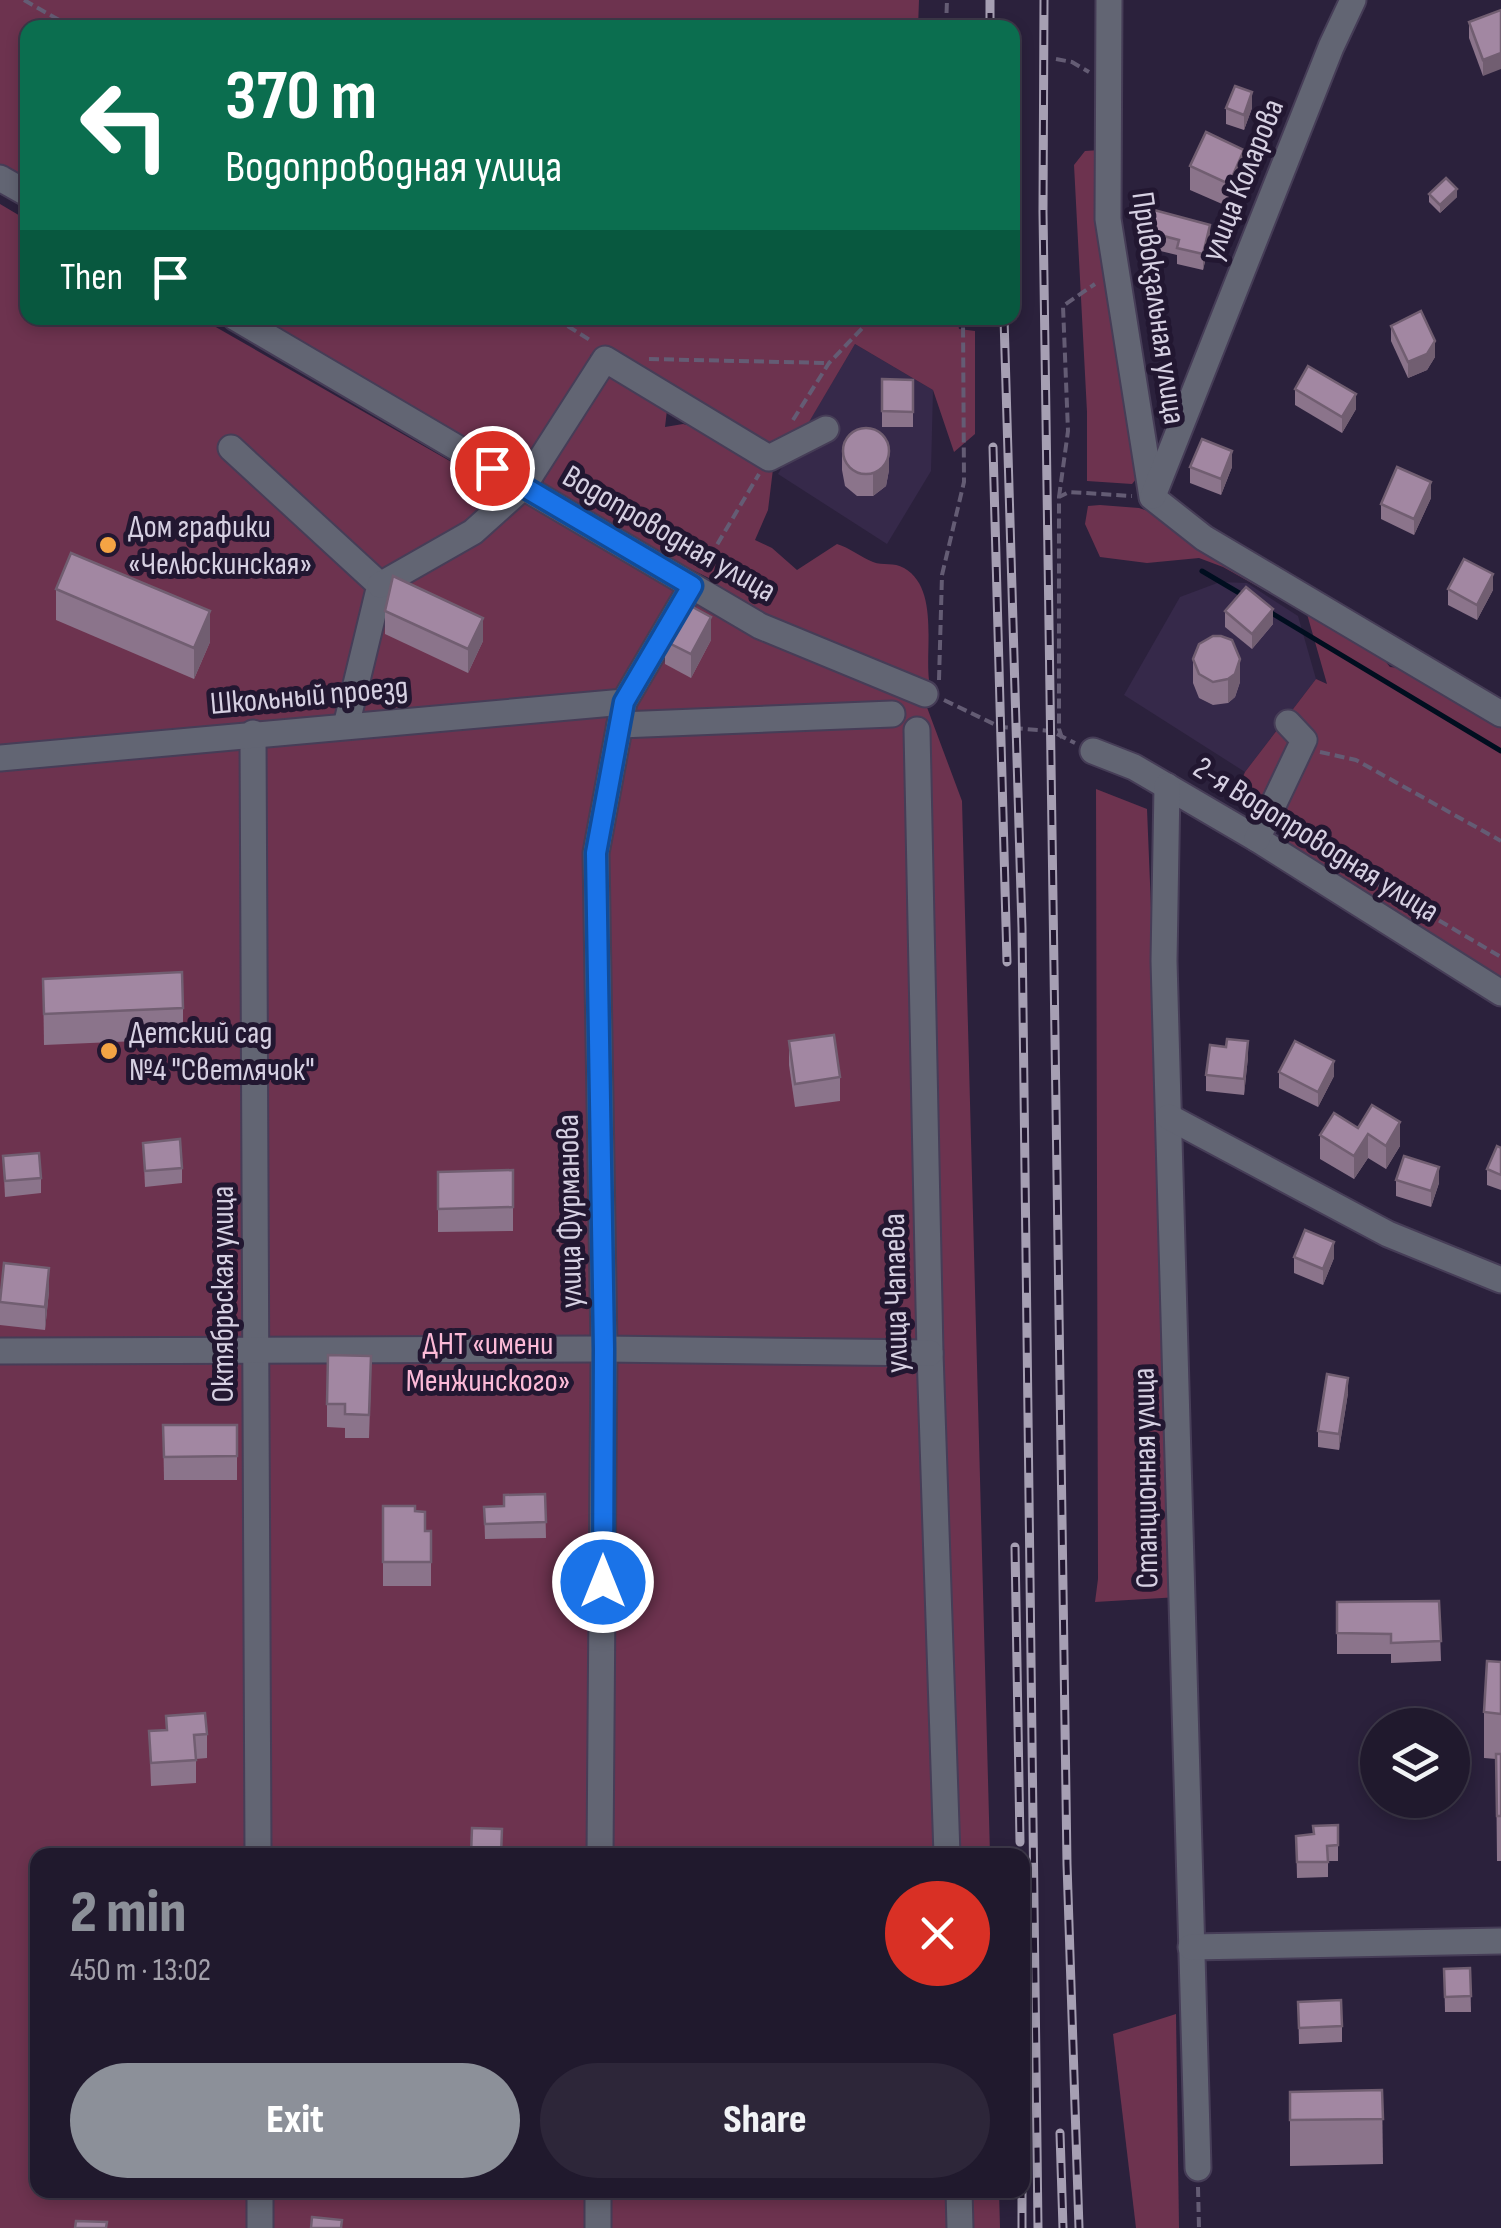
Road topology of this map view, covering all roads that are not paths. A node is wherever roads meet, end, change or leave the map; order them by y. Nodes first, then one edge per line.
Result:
1 (1108, 0) edge
2 (1354, 0) edge
3 (248, 325) edge
4 (826, 428) dead end
5 (231, 448) dead end
6 (524, 487) junction
7 (1152, 497) junction
8 (380, 585) junction
9 (692, 586) junction
10 (934, 690) road end
11 (622, 713) junction
12 (892, 714) dead end
13 (1501, 714) edge
14 (1288, 723) dead end
15 (346, 726) junction
16 (917, 730) dead end
17 (253, 733) junction
18 (1093, 751) road end
19 (0, 758) edge
20 (1167, 786) junction
21 (1262, 830) junction
22 (1501, 993) edge
23 (1169, 1118) junction
24 (1501, 1280) edge
25 (604, 1349) junction
26 (0, 1352) edge
27 (256, 1352) junction
28 (930, 1353) junction
29 (258, 1848) edge
30 (600, 1848) edge
31 (947, 1848) edge
32 (1501, 1941) edge
33 (1191, 1946) junction
34 (1198, 2168) road end
35 (260, 2198) edge
36 (598, 2198) edge
37 (958, 2198) edge
38 (260, 2228) edge
39 (598, 2228) edge
40 (960, 2228) edge

1 - 7 street, Привокзальная улица
2 - 7 street, улица Коларова
3 - 6 street, Водопроводная улица
4 - 6 street
5 - 8 street
6 - 8 street
6 - 9 street, Водопроводная улица
7 - 13 street
8 - 15 street
9 - 10 street, Водопроводная улица
9 - 11 street, улица Фурманова
11 - 12 street, Школьный проезд
11 - 15 street, Школьный проезд
11 - 25 street, улица Фурманова
14 - 21 street
15 - 17 street, Школьный проезд
16 - 28 street, улица Чапаева
17 - 19 street, Школьный проезд
17 - 27 street, Октябрьская улица
18 - 20 street, 2-я Водопроводная улица
20 - 21 street, 2-я Водопроводная улица
20 - 23 street, Станционная улица
21 - 22 street, 2-я Водопроводная улица
23 - 24 street
23 - 33 street, Станционная улица
25 - 27 street
25 - 28 street
25 - 30 street, улица Фурманова
26 - 27 street
27 - 29 street, Октябрьская улица
28 - 31 street, улица Чапаева
32 - 33 street
33 - 34 street, Станционная улица
35 - 38 street
36 - 39 street
37 - 40 street

